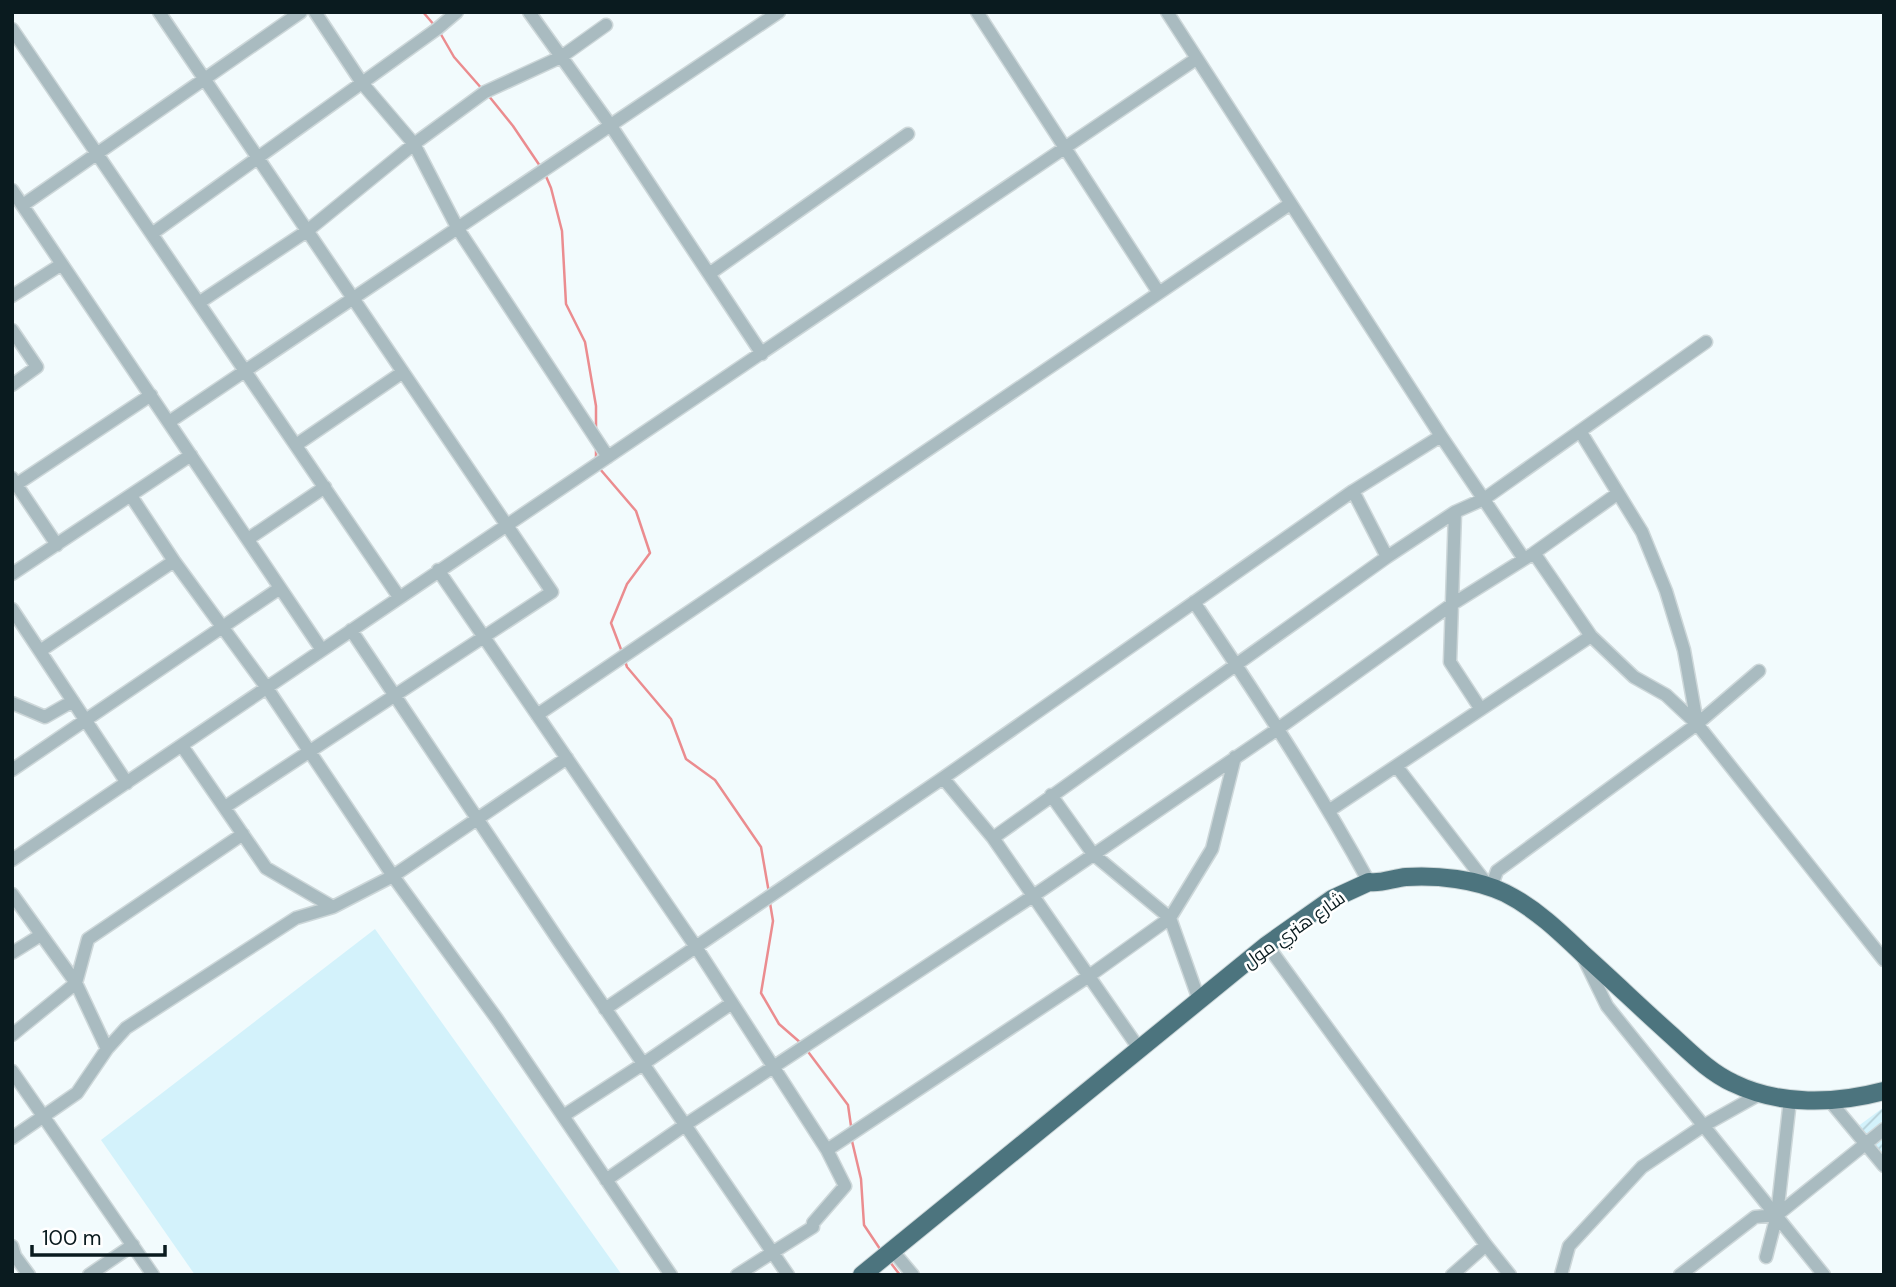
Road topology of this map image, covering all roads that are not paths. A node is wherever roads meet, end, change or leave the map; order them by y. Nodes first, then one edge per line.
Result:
1 (159, 12) edge
2 (302, 12) edge
3 (315, 12) edge
4 (457, 12) edge
5 (529, 12) edge
6 (779, 12) edge
7 (977, 12) edge
8 (1167, 12) edge
9 (606, 25) dead end
10 (12, 29) edge
11 (561, 57) junction
12 (1196, 59) junction
13 (204, 81) junction
14 (362, 83) junction
15 (611, 126) junction
16 (908, 134) dead end
17 (414, 145) junction
18 (1065, 148) junction
19 (98, 153) junction
20 (258, 158) junction
21 (12, 190) edge
22 (1290, 204) junction
23 (23, 205) junction
24 (458, 229) junction
25 (307, 231) junction
26 (153, 233) junction
27 (62, 264) junction
28 (709, 274) junction
29 (1159, 293) junction
30 (12, 296) edge
31 (354, 299) junction
32 (200, 302) junction
33 (12, 330) edge
34 (1706, 342) dead end
35 (762, 354) junction
36 (247, 371) junction
37 (403, 372) junction
38 (12, 385) edge
39 (151, 395) junction
40 (169, 422) junction
41 (1580, 432) junction
42 (1441, 436) junction
43 (296, 445) junction
44 (191, 455) junction
45 (608, 457) junction
46 (15, 481) edge
47 (325, 487) junction
48 (1353, 491) junction
49 (1617, 494) junction
50 (131, 496) junction
51 (1484, 499) junction
52 (1455, 512) junction
53 (506, 525) junction
54 (248, 539) junction
55 (57, 545) junction
56 (1529, 556) junction
57 (1387, 557) junction
58 (174, 561) junction
59 (438, 570) junction
60 (12, 574) edge
61 (280, 588) junction
62 (399, 597) junction
63 (1194, 602) junction
64 (1451, 605) junction
65 (12, 610) edge
66 (222, 627) junction
67 (351, 629) junction
68 (483, 636) junction
69 (1591, 636) junction
70 (322, 650) junction
71 (40, 651) junction
72 (1237, 666) junction
73 (1759, 671) dead end
74 (267, 688) junction
75 (394, 695) junction
76 (73, 701) junction
77 (12, 703) edge
78 (1480, 708) junction
79 (537, 715) junction
80 (85, 720) junction
81 (1697, 724) junction
82 (1279, 728) junction
83 (182, 746) junction
84 (310, 751) junction
85 (1235, 757) junction
86 (567, 758) junction
87 (1396, 767) junction
88 (12, 770) edge
89 (943, 778) junction
90 (127, 783) junction
91 (1051, 795) junction
92 (225, 807) junction
93 (1330, 810) junction
94 (477, 818) junction
95 (243, 834) junction
96 (993, 838) junction
97 (1093, 854) junction
98 (12, 860) edge
99 (393, 876) junction
100 (1369, 881) junction
101 (1491, 888) junction
102 (12, 894) edge
103 (1033, 896) junction
104 (333, 907) junction
105 (1170, 918) junction
106 (41, 934) junction
107 (1267, 945) junction
108 (696, 947) junction
109 (1580, 951) junction
110 (12, 953) edge
111 (1884, 960) edge
112 (1089, 976) junction
113 (76, 983) junction
114 (1199, 1000) junction
115 (732, 1003) junction
116 (605, 1009) junction
117 (12, 1035) edge
118 (107, 1049) junction
119 (1140, 1050) junction
120 (643, 1064) junction
121 (773, 1066) junction
122 (12, 1071) edge
123 (1884, 1091) edge
124 (1760, 1094) junction
125 (1790, 1100) junction
126 (1829, 1100) junction
127 (562, 1116) junction
128 (44, 1117) junction
129 (685, 1125) junction
130 (1703, 1126) junction
131 (1884, 1129) edge
132 (12, 1138) edge
133 (1864, 1143) junction
134 (827, 1150) junction
135 (1884, 1166) edge
136 (606, 1180) junction
137 (1777, 1214) junction
138 (133, 1245) junction
139 (1486, 1245) junction
140 (12, 1246) edge
141 (892, 1250) junction
142 (773, 1252) junction
143 (1766, 1256) dead end
144 (29, 1275) edge
145 (89, 1275) edge
146 (153, 1275) edge
147 (671, 1275) edge
148 (737, 1275) edge
149 (788, 1275) edge
150 (862, 1275) edge
151 (914, 1275) edge
152 (1452, 1275) edge
153 (1510, 1275) edge
154 (1560, 1275) edge
155 (1680, 1275) edge
156 (1824, 1275) edge

1 - 13 street
2 - 13 street
3 - 14 street
4 - 14 street
5 - 11 street
6 - 15 street
7 - 18 street
8 - 12 street
9 - 11 street
10 - 19 street
11 - 15 street
11 - 17 street
12 - 18 street
12 - 22 street
13 - 19 street
13 - 20 street
14 - 17 street
14 - 20 street
15 - 24 street
15 - 28 street
16 - 28 street
17 - 24 street
17 - 25 street
18 - 29 street
18 - 35 street
19 - 23 street
19 - 26 street
20 - 25 street
20 - 26 street
21 - 23 street
22 - 29 street
22 - 42 street
23 - 27 street
24 - 31 street
24 - 45 street
25 - 31 street
25 - 32 street
26 - 32 street
27 - 30 street
27 - 39 street
28 - 35 street
29 - 79 street
31 - 36 street
31 - 37 street
32 - 36 street
33 - 38 street
34 - 41 street
35 - 45 street
36 - 40 street
36 - 43 street
37 - 43 street
37 - 53 street
39 - 40 street
39 - 46 street
40 - 44 street
41 - 49 street
41 - 51 street
42 - 48 street
42 - 51 street
43 - 47 street
44 - 50 street
44 - 54 street
45 - 53 street
46 - 55 street
47 - 54 street
47 - 62 street
48 - 57 street
48 - 63 street
49 - 56 street
49 - 81 street
50 - 55 street
50 - 58 street
51 - 52 street
51 - 56 street
52 - 57 street
52 - 64 street
53 - 59 street
53 - 68 street
54 - 61 street
55 - 60 street
56 - 64 street
56 - 69 street
57 - 72 street
58 - 66 street
58 - 71 street
59 - 62 street
59 - 68 street
61 - 66 street
61 - 70 street
62 - 67 street
63 - 72 street
63 - 89 street
64 - 78 street
64 - 82 street
65 - 71 street
66 - 74 street
66 - 80 street
67 - 70 street
67 - 75 street
68 - 75 street
68 - 79 street
69 - 78 street
69 - 81 street
70 - 74 street
71 - 76 street
72 - 82 street
72 - 91 street
73 - 81 street
74 - 83 street
74 - 84 street
75 - 84 street
75 - 94 street
76 - 77 street
76 - 80 street
78 - 87 street
79 - 86 street
80 - 88 street
80 - 90 street
81 - 101 street
81 - 111 street
82 - 85 street
82 - 93 street
83 - 90 street
83 - 92 street
84 - 92 street
84 - 99 street
85 - 97 street
85 - 105 street
86 - 94 street
86 - 108 street
87 - 93 street
87 - 101 street
89 - 96 street
89 - 108 street
90 - 98 street
91 - 96 street
91 - 97 street
92 - 95 street
93 - 100 street
94 - 99 street
94 - 116 street
95 - 104 street
95 - 113 street
96 - 103 street
97 - 103 street
97 - 105 street
99 - 104 street
99 - 127 street
100 - 101 highway, شارع هنري مول
100 - 107 highway, شارع هنري مول
101 - 109 highway, شارع هنري مول
102 - 106 street
103 - 112 street
103 - 121 street
104 - 118 street
105 - 112 street
105 - 114 street
106 - 110 street
106 - 113 street
107 - 114 highway, شارع هنري مول
107 - 139 street
108 - 115 street
108 - 116 street
109 - 124 highway, شارع هنري مول
109 - 130 street
112 - 119 street
112 - 134 street
113 - 117 street
113 - 118 street
114 - 119 highway, شارع هنري مول
115 - 120 street
115 - 121 street
116 - 120 street
118 - 128 street
119 - 141 highway, شارع هنري مول
120 - 127 street
120 - 129 street
121 - 129 street
121 - 134 street
122 - 128 street
123 - 126 highway, شارع هنري مول
124 - 125 highway, شارع هنري مول
124 - 130 street
125 - 126 highway, شارع هنري مول
125 - 137 street
126 - 133 street
127 - 136 street
128 - 132 street
128 - 138 street
129 - 136 street
129 - 142 street
130 - 137 street
130 - 154 street
131 - 133 street
133 - 135 street
133 - 137 street
134 - 142 street
136 - 147 street
137 - 143 street
137 - 155 street
137 - 156 street
138 - 145 street
138 - 146 street
139 - 152 street
139 - 153 street
140 - 144 street
141 - 150 highway, شارع هنري مول
141 - 151 street
142 - 148 street
142 - 149 street

